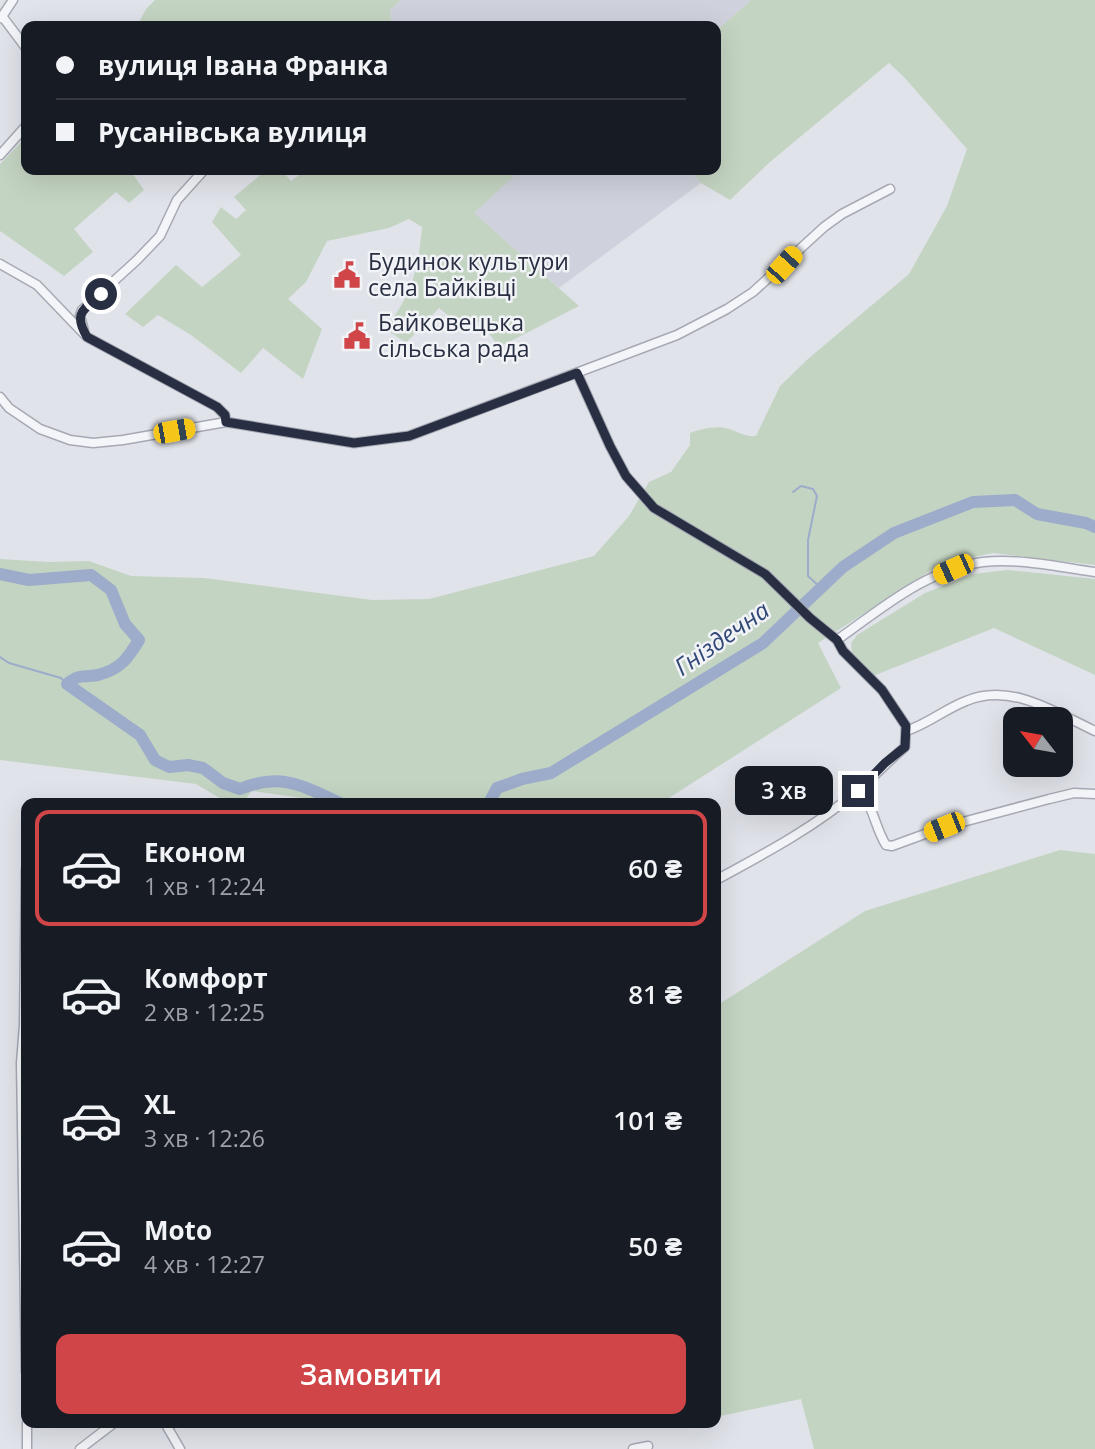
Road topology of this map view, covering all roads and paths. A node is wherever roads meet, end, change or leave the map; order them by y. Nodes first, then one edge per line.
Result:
1 (13, 0) edge
2 (1, 17) edge
3 (21, 42) edge
4 (21, 132) edge
5 (0, 155) edge
6 (200, 175) edge
7 (890, 189) dead end
8 (0, 264) edge
9 (87, 337) junction
10 (577, 373) junction
11 (0, 397) edge
12 (226, 422) junction
13 (1095, 572) edge
14 (837, 640) junction
15 (906, 731) junction
16 (1095, 731) edge
17 (859, 790) junction
18 (1095, 794) edge
19 (721, 877) edge
20 (21, 1054) edge
21 (21, 1114) edge
22 (27, 1428) edge
23 (107, 1428) edge
24 (168, 1428) edge
25 (648, 1446) dead end
26 (27, 1449) edge
27 (80, 1449) edge
28 (180, 1449) edge
29 (633, 1449) edge

1 - 2 street
2 - 3 street
4 - 5 street
6 - 9 street
7 - 10 street
8 - 9 street
9 - 12 street
10 - 12 street
10 - 14 street
11 - 12 street
13 - 14 street
14 - 15 street
15 - 16 street
15 - 17 street
17 - 18 street
17 - 19 street
20 - 21 street
22 - 26 street
23 - 27 street
24 - 28 street
25 - 29 street

